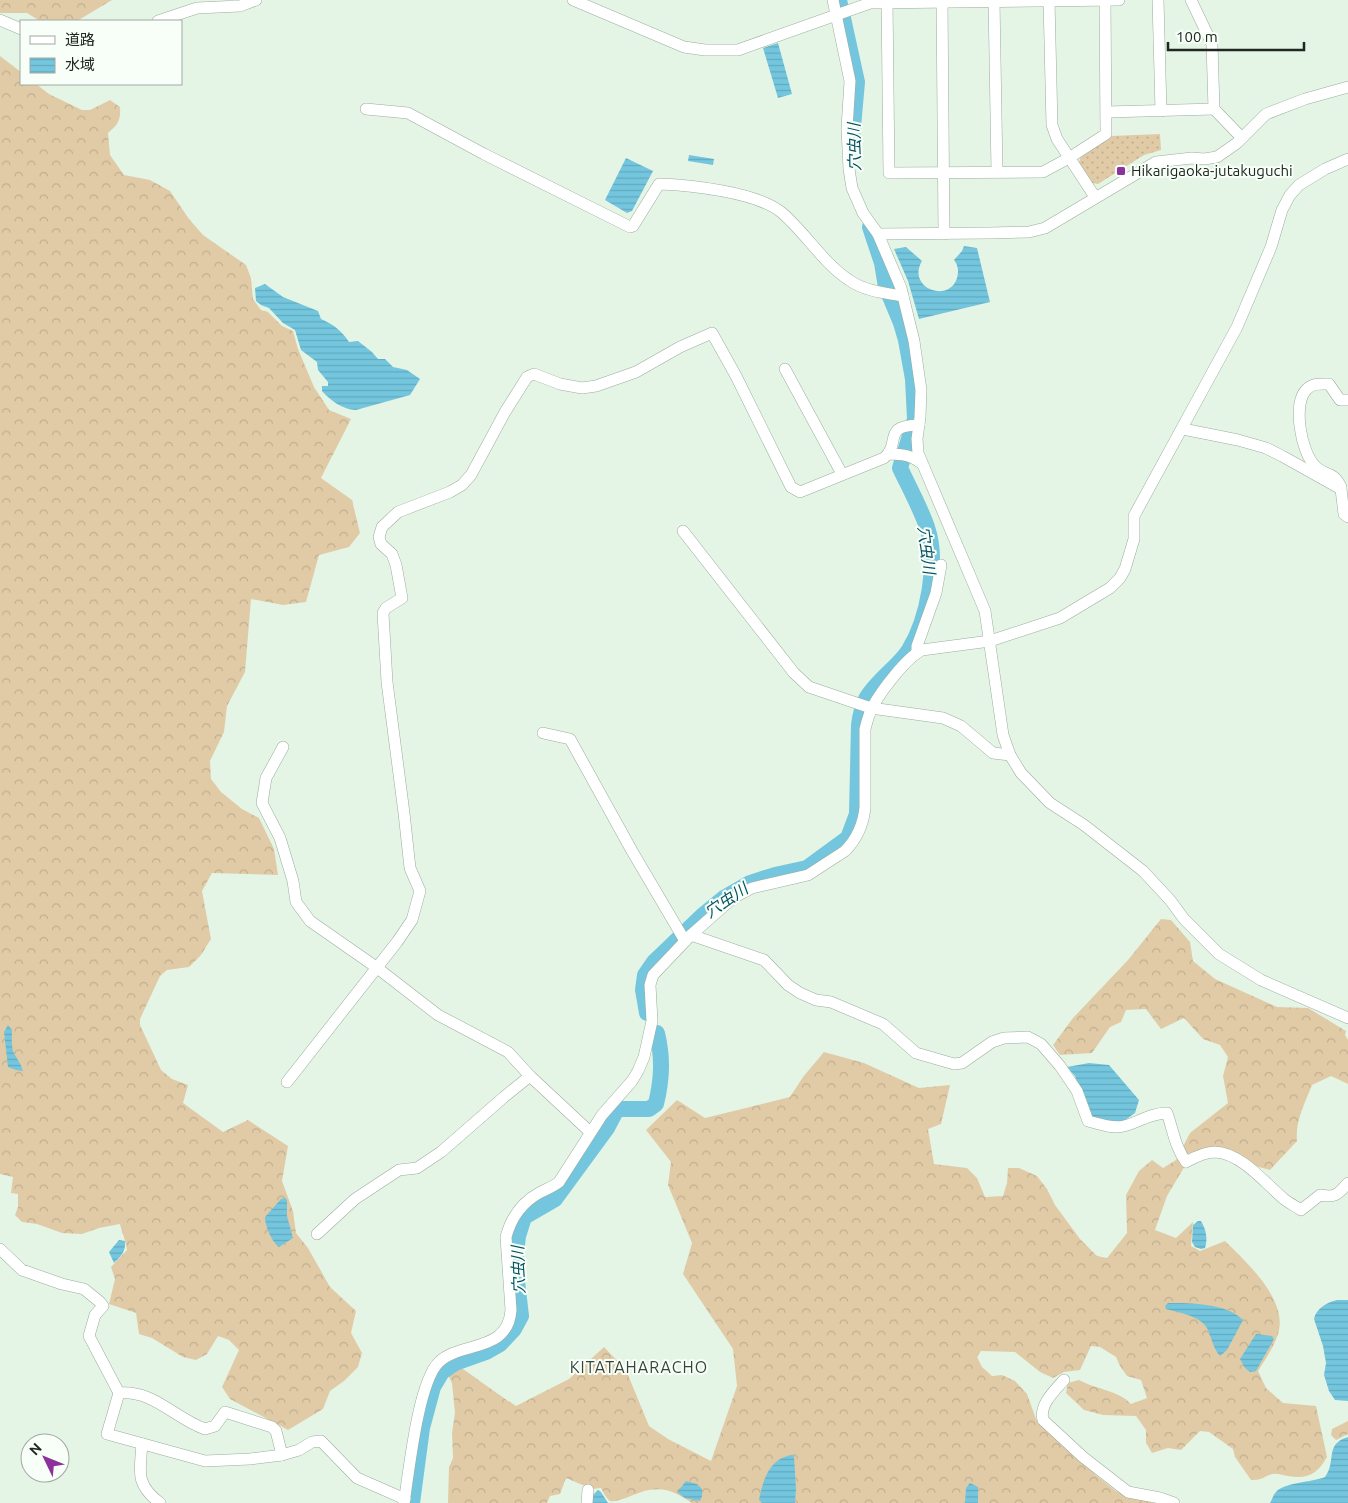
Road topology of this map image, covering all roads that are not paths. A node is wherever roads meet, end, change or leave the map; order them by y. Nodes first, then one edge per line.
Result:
1 (256, 0) edge
2 (573, 0) edge
3 (832, 0) edge
4 (1050, 0) edge
5 (1105, 0) edge
6 (1119, 0) edge
7 (1158, 0) edge
8 (1191, 0) edge
9 (994, 1) edge
10 (887, 2) edge
11 (942, 2) edge
12 (836, 15) junction
13 (0, 20) edge
14 (161, 20) edge
15 (20, 29) edge
16 (1348, 87) edge
17 (366, 109) dead end
18 (1214, 109) junction
19 (1160, 111) junction
20 (1106, 112) junction
21 (1242, 138) junction
22 (1069, 158) junction
23 (1348, 159) edge
24 (997, 172) junction
25 (943, 173) junction
26 (1095, 197) junction
27 (878, 234) junction
28 (944, 234) junction
29 (903, 296) junction
30 (784, 369) dead end
31 (1348, 400) edge
32 (919, 425) junction
33 (1183, 429) junction
34 (889, 454) junction
35 (921, 463) junction
36 (842, 474) junction
37 (1341, 489) junction
38 (1348, 517) edge
39 (683, 531) dead end
40 (941, 565) dead end
41 (990, 641) junction
42 (917, 653) junction
43 (872, 708) junction
44 (543, 734) dead end
45 (284, 747) dead end
46 (1010, 755) junction
47 (688, 938) junction
48 (376, 968) junction
49 (1348, 1018) edge
50 (530, 1076) junction
51 (287, 1082) dead end
52 (590, 1132) junction
53 (1348, 1183) edge
54 (317, 1234) dead end
55 (0, 1249) edge
56 (1064, 1380) dead end
57 (119, 1393) junction
58 (142, 1444) junction
59 (282, 1455) junction
60 (588, 1490) dead end
61 (404, 1501) edge
62 (160, 1503) edge
63 (587, 1503) edge
64 (1174, 1503) edge

1 - 14 street
2 - 12 street
3 - 12 street
4 - 5 street
4 - 9 street
4 - 22 street
5 - 6 street
5 - 20 street
7 - 19 street
8 - 18 street
9 - 11 street
9 - 24 street
10 - 11 street
10 - 12 street
10 - 25 street
11 - 25 street
12 - 27 street
13 - 15 street
16 - 21 street
17 - 29 street
18 - 19 street
18 - 21 street
19 - 20 street
20 - 22 street
21 - 26 street
22 - 24 street
22 - 26 street
23 - 33 street
24 - 25 street
25 - 28 street
26 - 28 street
27 - 28 street
27 - 29 street
29 - 32 street
30 - 36 street
31 - 37 street
32 - 34 street
32 - 35 street
33 - 37 street
33 - 41 street
34 - 35 street
34 - 36 street
35 - 41 street
36 - 48 street
37 - 38 street
39 - 43 street
40 - 42 street
41 - 42 street
41 - 46 street
42 - 43 street
43 - 46 street
43 - 47 street
44 - 47 street
45 - 48 street
46 - 49 street
47 - 52 street
47 - 53 street
48 - 50 street
48 - 51 street
50 - 52 street
50 - 54 street
52 - 61 street
55 - 57 street
56 - 64 street
57 - 58 street
57 - 59 street
58 - 59 street
58 - 62 street
59 - 61 street
60 - 63 street

